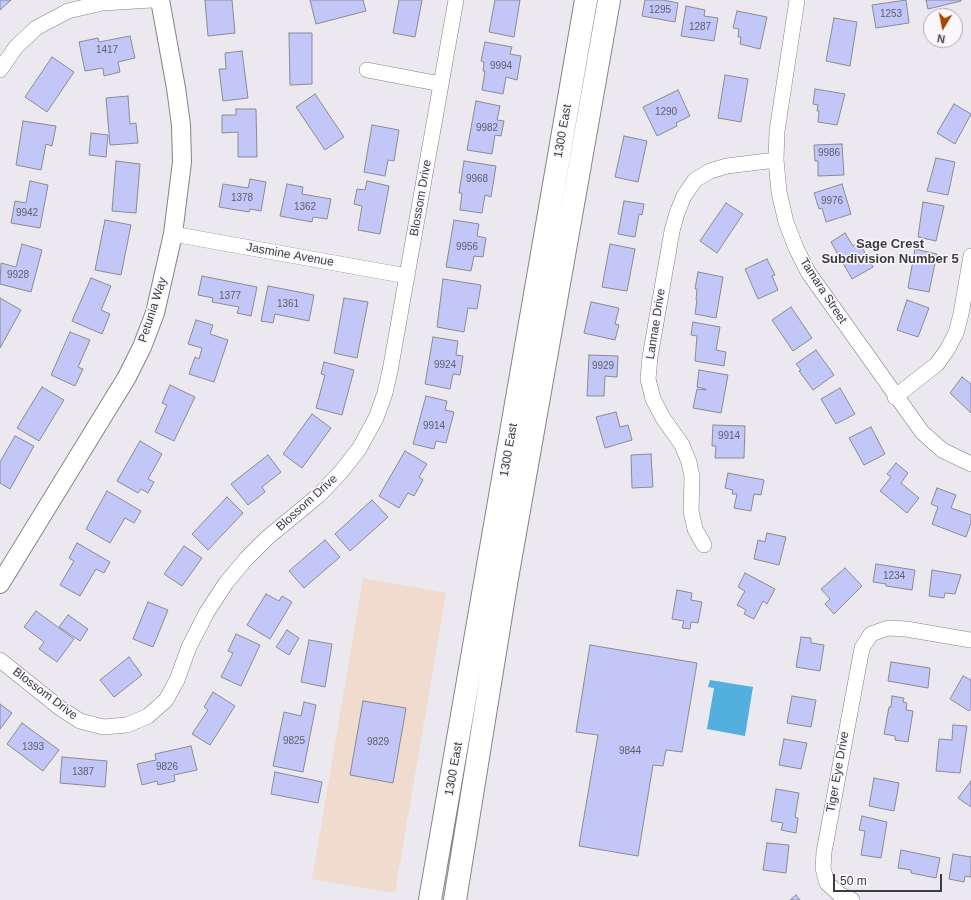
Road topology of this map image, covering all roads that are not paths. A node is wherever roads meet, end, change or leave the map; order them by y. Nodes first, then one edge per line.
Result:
1 (152, 0) edge
2 (160, 0) edge
3 (456, 0) edge
4 (586, 0) edge
5 (609, 0) edge
6 (797, 0) edge
7 (0, 70) edge
8 (367, 70) dead end
9 (441, 84) junction
10 (776, 160) junction
11 (173, 234) junction
12 (971, 256) edge
13 (407, 276) junction
14 (895, 397) junction
15 (971, 464) edge
16 (704, 545) dead end
17 (0, 584) edge
18 (971, 640) edge
19 (0, 660) edge
20 (430, 900) edge
21 (455, 900) edge
22 (852, 900) edge

1 - 7 street
2 - 11 street, Petunia Way
3 - 9 street, Blossom Drive
4 - 20 main road, 1300 East
5 - 21 main road, 1300 East
6 - 10 street, Tamara Street
8 - 9 street
9 - 13 street, Blossom Drive
10 - 14 street, Tamara Street
10 - 16 street, Lannae Drive
11 - 13 street, Jasmine Avenue
11 - 17 street, Petunia Way
12 - 14 street
13 - 19 street, Blossom Drive
14 - 15 street, Tamara Street
18 - 22 street, Tiger Eye Drive

